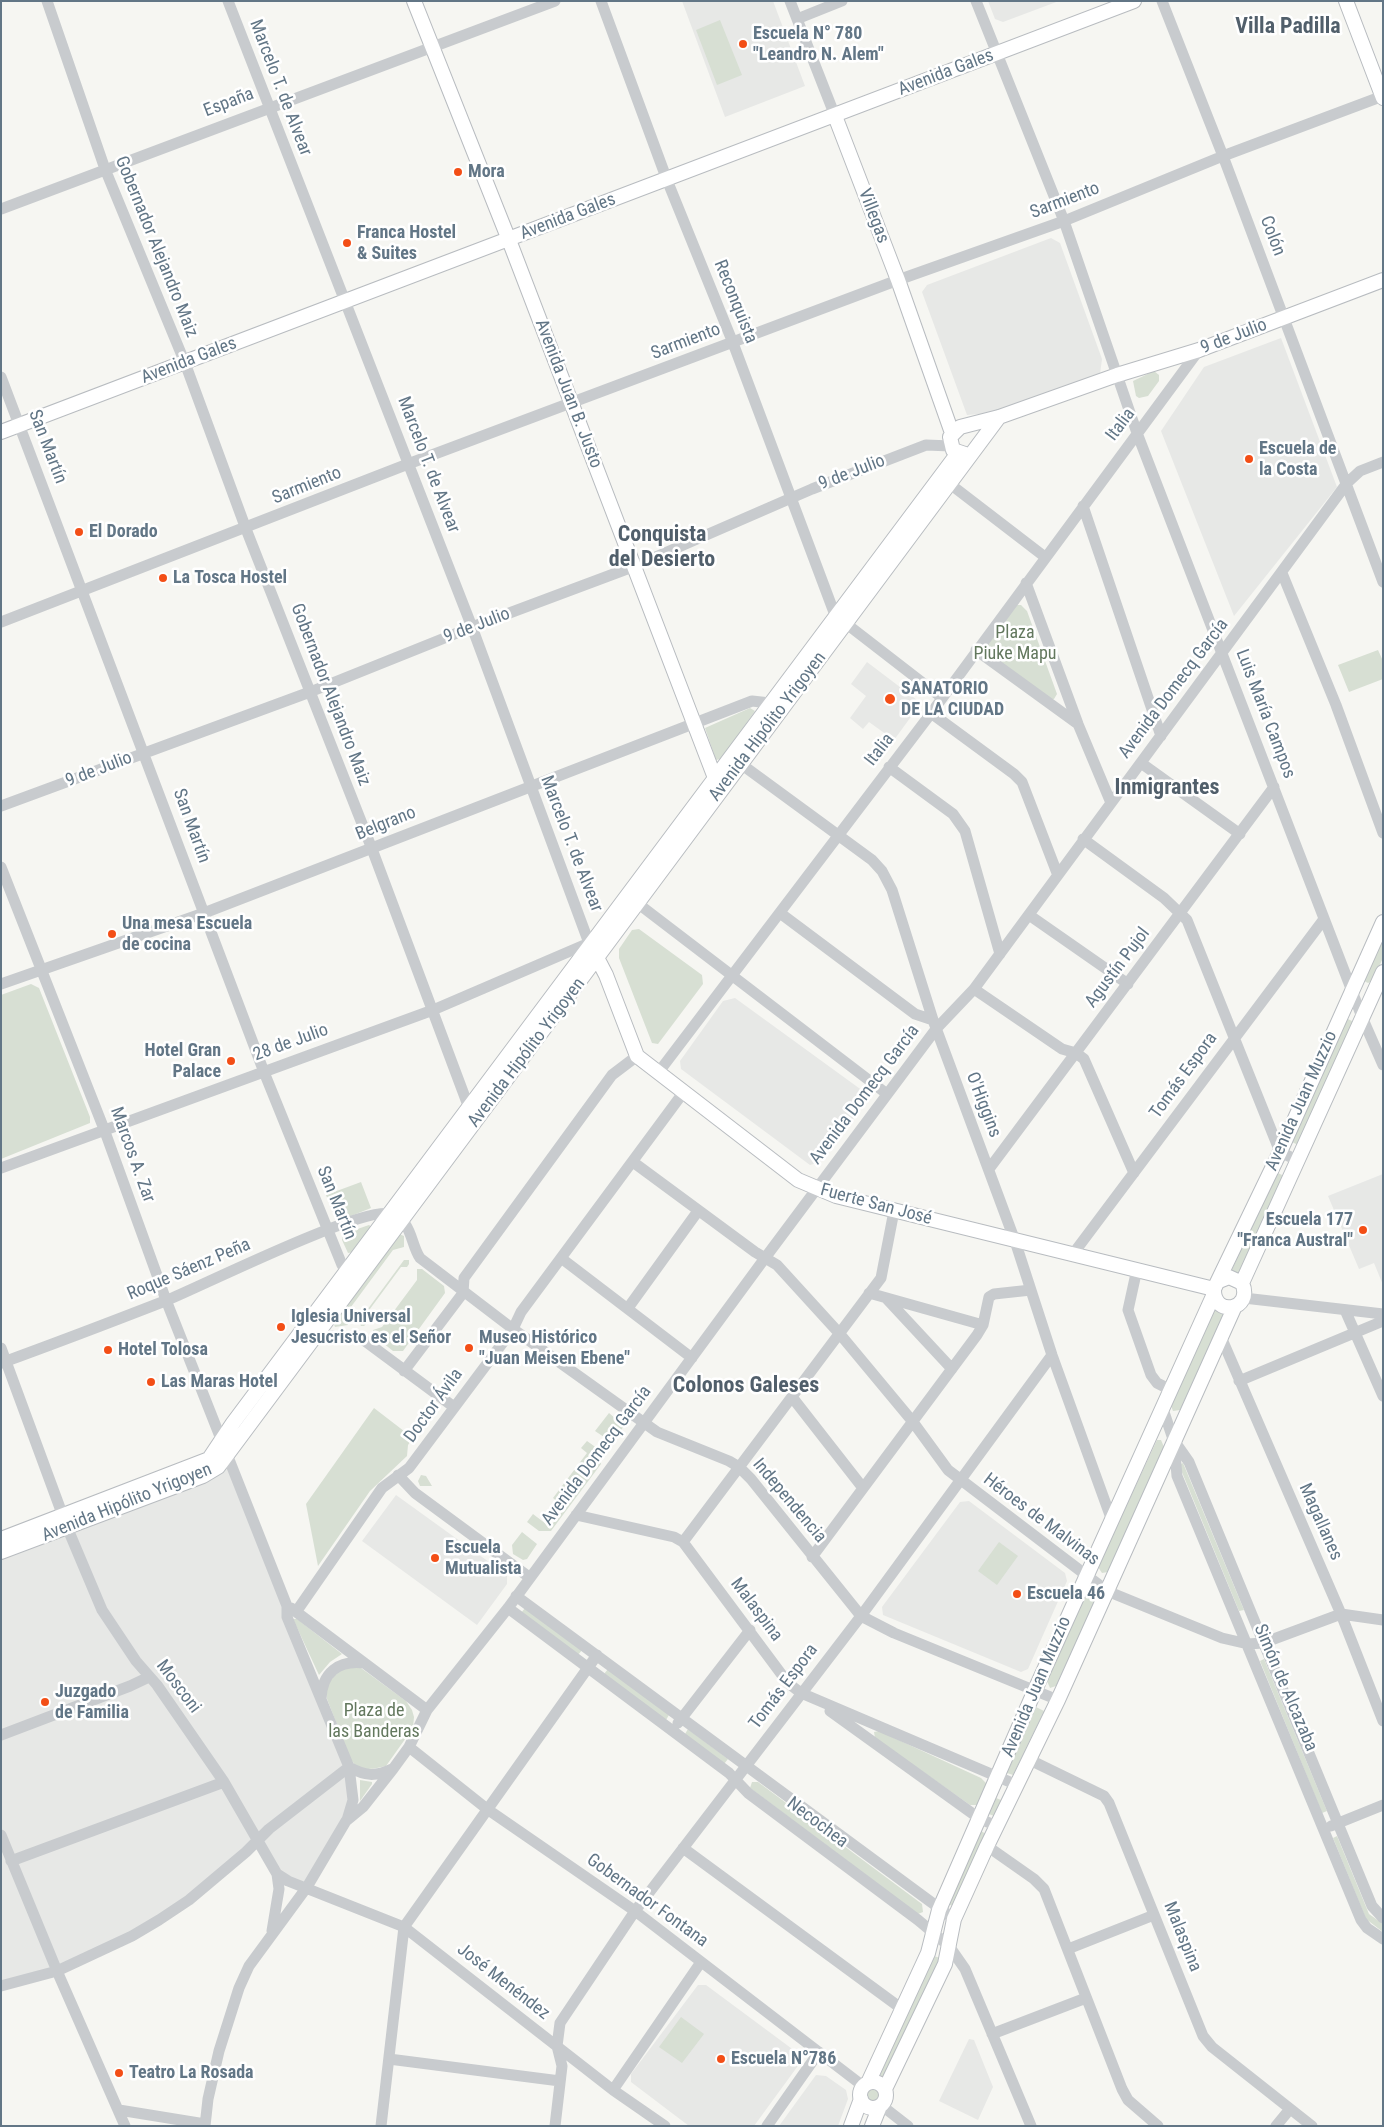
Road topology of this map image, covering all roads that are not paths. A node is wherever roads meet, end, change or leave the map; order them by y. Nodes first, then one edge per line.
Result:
1 (47, 1) edge
2 (228, 1) edge
3 (414, 1) edge
4 (555, 1) edge
5 (601, 1) edge
6 (790, 1) edge
7 (842, 1) edge
8 (976, 1) edge
9 (1134, 1) edge
10 (1162, 1) edge
11 (1346, 1) edge
12 (797, 19) junction
13 (432, 48) junction
14 (997, 54) junction
15 (1383, 97) edge
16 (268, 107) junction
17 (835, 116) junction
18 (1223, 156) junction
19 (105, 169) junction
20 (667, 180) junction
21 (1, 209) edge
22 (1064, 221) junction
23 (509, 240) junction
24 (898, 280) junction
25 (1383, 280) edge
26 (346, 302) junction
27 (1284, 318) junction
28 (733, 343) junction
29 (1199, 350) junction
30 (185, 363) junction
31 (1117, 374) junction
32 (1, 377) edge
33 (572, 404) junction
34 (999, 417) junction
35 (20, 425) junction
36 (1, 432) edge
37 (1137, 433) junction
38 (956, 440) junction
39 (975, 448) junction
40 (1383, 462) edge
41 (408, 464) junction
42 (1347, 483) junction
43 (950, 484) junction
44 (792, 498) junction
45 (1083, 506) junction
46 (246, 529) junction
47 (1045, 558) junction
48 (635, 566) junction
49 (1282, 573) junction
50 (1383, 582) edge
51 (1026, 583) junction
52 (83, 592) junction
53 (841, 620) junction
54 (1, 622) edge
55 (472, 627) junction
56 (976, 650) junction
57 (1223, 653) junction
58 (310, 692) junction
59 (942, 697) junction
60 (775, 707) junction
61 (931, 713) junction
62 (693, 722) junction
63 (1078, 724) junction
64 (1161, 736) junction
65 (145, 752) junction
66 (1141, 763) junction
67 (741, 764) junction
68 (889, 766) junction
69 (719, 782) junction
70 (530, 786) junction
71 (1274, 787) junction
72 (1111, 803) junction
73 (1, 806) edge
74 (838, 833) junction
75 (1383, 833) edge
76 (1240, 834) junction
77 (1083, 839) junction
78 (372, 849) junction
79 (1, 867) edge
80 (1058, 873) junction
81 (632, 899) junction
82 (780, 912) junction
83 (1181, 912) junction
84 (204, 913) junction
85 (1029, 915) junction
86 (1324, 919) junction
87 (1383, 922) edge
88 (590, 943) junction
89 (1000, 954) junction
90 (598, 958) junction
91 (41, 969) junction
92 (1383, 972) edge
93 (731, 976) junction
94 (1, 984) edge
95 (1128, 984) junction
96 (974, 989) junction
97 (1352, 989) junction
98 (433, 1010) junction
99 (1362, 1017) junction
100 (935, 1025) junction
101 (1235, 1038) junction
102 (1076, 1053) junction
103 (637, 1056) junction
104 (1383, 1065) edge
105 (264, 1072) junction
106 (658, 1074) junction
107 (682, 1093) junction
108 (887, 1094) junction
109 (474, 1112) junction
110 (104, 1129) junction
111 (1280, 1152) junction
112 (1297, 1160) junction
113 (633, 1162) junction
114 (1, 1168) edge
115 (989, 1169) junction
116 (1134, 1173) junction
117 (817, 1190) junction
118 (698, 1211) junction
119 (894, 1211) junction
120 (396, 1216) junction
121 (327, 1230) junction
122 (1016, 1242) junction
123 (1073, 1254) junction
124 (561, 1258) junction
125 (765, 1258) junction
126 (1137, 1268) junction
127 (348, 1270) junction
128 (360, 1279) junction
129 (1242, 1283) junction
130 (1216, 1288) junction
131 (1031, 1290) junction
132 (464, 1293) junction
133 (869, 1293) junction
134 (885, 1297) junction
135 (166, 1300) junction
136 (1240, 1302) junction
137 (628, 1308) junction
138 (1345, 1310) junction
139 (1383, 1314) edge
140 (1383, 1321) edge
141 (983, 1325) junction
142 (513, 1329) junction
143 (313, 1330) junction
144 (839, 1333) junction
145 (1355, 1333) junction
146 (1221, 1337) junction
147 (1, 1348) edge
148 (1052, 1355) junction
149 (692, 1358) junction
150 (4, 1362) edge
151 (952, 1369) junction
152 (404, 1371) junction
153 (1239, 1381) junction
154 (1171, 1390) junction
155 (1383, 1396) edge
156 (792, 1397) junction
157 (454, 1407) junction
158 (1163, 1408) junction
159 (912, 1422) junction
160 (643, 1423) junction
161 (223, 1438) junction
162 (1174, 1442) junction
163 (228, 1455) junction
164 (740, 1467) junction
165 (398, 1475) junction
166 (960, 1481) junction
167 (863, 1488) junction
168 (576, 1515) junction
169 (1112, 1518) junction
170 (66, 1521) junction
171 (1, 1539) edge
172 (683, 1542) junction
173 (1, 1552) edge
174 (812, 1556) junction
175 (1086, 1576) junction
176 (529, 1577) junction
177 (1107, 1591) junction
178 (516, 1596) junction
179 (508, 1608) junction
180 (292, 1609) junction
181 (1341, 1614) junction
182 (861, 1616) junction
183 (1383, 1620) edge
184 (750, 1630) junction
185 (1263, 1643) junction
186 (1248, 1644) junction
187 (597, 1655) junction
188 (364, 1662) junction
189 (587, 1668) junction
190 (149, 1677) junction
191 (1035, 1690) junction
192 (801, 1693) junction
193 (321, 1699) junction
194 (1058, 1700) junction
195 (427, 1710) junction
196 (682, 1719) junction
197 (1383, 1722) edge
198 (672, 1730) junction
199 (1, 1735) edge
200 (409, 1747) junction
201 (1030, 1760) junction
202 (349, 1767) junction
203 (745, 1767) junction
204 (393, 1768) junction
205 (998, 1777) junction
206 (735, 1780) junction
207 (224, 1782) junction
208 (1017, 1786) junction
209 (1383, 1805) edge
210 (487, 1809) junction
211 (980, 1819) junction
212 (346, 1821) junction
213 (1338, 1823) junction
214 (997, 1826) junction
215 (1324, 1829) junction
216 (1, 1834) edge
217 (258, 1838) junction
218 (987, 1846) junction
219 (683, 1848) junction
220 (11, 1861) junction
221 (277, 1874) junction
222 (306, 1887) junction
223 (939, 1910) junction
224 (635, 1911) junction
225 (1154, 1915) junction
226 (1383, 1918) edge
227 (954, 1920) junction
228 (404, 1927) junction
229 (934, 1934) junction
230 (1383, 1939) edge
231 (269, 1940) junction
232 (949, 1946) junction
233 (1068, 1949) junction
234 (701, 1962) junction
235 (57, 1971) junction
236 (1, 1986) edge
237 (1086, 1998) junction
238 (902, 2009) junction
239 (992, 2034) junction
240 (557, 2046) junction
241 (819, 2052) junction
242 (389, 2059) junction
243 (560, 2081) junction
244 (864, 2089) junction
245 (885, 2089) junction
246 (613, 2090) junction
247 (881, 2105) junction
248 (1290, 2109) junction
249 (119, 2110) junction
250 (205, 2125) edge
251 (125, 2126) edge
252 (381, 2126) edge
253 (555, 2126) edge
254 (665, 2126) edge
255 (767, 2126) edge
256 (851, 2126) edge
257 (872, 2126) edge
258 (908, 2126) edge
259 (1031, 2126) edge
260 (1158, 2126) edge
261 (1276, 2126) edge
262 (1312, 2126) edge

1 - 19 street, Gobernador Alejandro Maiz
2 - 16 street, Marcelo T. de Alvear
3 - 13 main road, Avenida Juan B. Justo
4 - 13 street, España
5 - 20 street, Reconquista
6 - 12 street, Villegas
7 - 12 street
8 - 14 street, Luis María Campos
9 - 14 main road, Avenida Gales
10 - 18 street, Colón
11 - 15 main road
12 - 17 street, Villegas
13 - 16 street, España
13 - 23 main road, Avenida Juan B. Justo
14 - 17 main road, Avenida Gales
14 - 22 street, Luis María Campos
15 - 18 street, Sarmiento
16 - 19 street, España
16 - 26 street, Marcelo T. de Alvear
17 - 20 main road, Avenida Gales
17 - 24 main road, Villegas
18 - 22 street, Sarmiento
18 - 27 street, Colón
19 - 21 street, España
19 - 30 street, Gobernador Alejandro Maiz
20 - 23 main road, Avenida Gales
20 - 28 street, Reconquista
22 - 24 street, Sarmiento
22 - 31 street, Luis María Campos
23 - 26 main road, Avenida Gales
23 - 33 main road, Avenida Juan B. Justo
24 - 28 street, Sarmiento
24 - 38 main road, Villegas
25 - 27 main road, 9 de Julio
26 - 30 main road, Avenida Gales
26 - 41 street, Marcelo T. de Alvear
27 - 29 main road, 9 de Julio
27 - 42 street, Colón
28 - 33 street, Sarmiento
28 - 44 street, Reconquista
29 - 31 main road, 9 de Julio
29 - 37 street, Italia
30 - 35 main road, Avenida Gales
30 - 46 street, Gobernador Alejandro Maiz
31 - 34 main road, 9 de Julio
31 - 37 street, Luis María Campos
32 - 35 street, San Martín
33 - 41 street, Sarmiento
33 - 48 main road, Avenida Juan B. Justo
34 - 38 main road, 9 de Julio
34 - 39 main road
35 - 36 main road, Avenida Gales
35 - 52 street, San Martín
37 - 45 street, Italia
37 - 57 street, Luis María Campos
38 - 39 main road
38 - 39 main road, Villegas
38 - 44 street, 9 de Julio
38 - 53 main road, Avenida Hipólito Yrigoyen
39 - 43 main road, Avenida Hipólito Yrigoyen
40 - 42 street, Avenida Domecq García
41 - 46 street, Sarmiento
41 - 55 street, Marcelo T. de Alvear
42 - 49 street, Avenida Domecq García
42 - 50 street, Colón
43 - 47 street
43 - 53 main road, Avenida Hipólito Yrigoyen
44 - 48 street, 9 de Julio
44 - 53 street, Reconquista
45 - 47 street, Italia
45 - 64 street
46 - 52 street, Sarmiento
46 - 58 street, Gobernador Alejandro Maiz
47 - 51 street, Italia
48 - 55 street, 9 de Julio
48 - 62 main road, Avenida Juan B. Justo
49 - 57 street, Avenida Domecq García
49 - 75 street
51 - 56 street, Italia
51 - 63 street
52 - 54 street, Sarmiento
52 - 65 street, San Martín
53 - 59 street
53 - 60 main road, Avenida Hipólito Yrigoyen
55 - 58 street, 9 de Julio
55 - 70 street, Marcelo T. de Alvear
56 - 59 street, Italia
56 - 63 street
57 - 64 street, Avenida Domecq García
57 - 71 street, Luis María Campos
58 - 65 street, 9 de Julio
58 - 78 street, Gobernador Alejandro Maiz
59 - 61 street, Italia
60 - 62 street, Belgrano
60 - 67 main road, Avenida Hipólito Yrigoyen
60 - 69 main road, Avenida Hipólito Yrigoyen
61 - 68 street, Italia
61 - 80 street
62 - 69 main road, Avenida Juan B. Justo
62 - 70 street, Belgrano
63 - 72 street
64 - 66 street, Avenida Domecq García
65 - 73 street, 9 de Julio
65 - 84 street, San Martín
66 - 72 street, Avenida Domecq García
66 - 76 street
67 - 69 main road, Avenida Hipólito Yrigoyen
67 - 74 street, O'Higgins
68 - 74 street, Italia
68 - 89 street
69 - 81 main road, Avenida Hipólito Yrigoyen
70 - 78 street, Belgrano
70 - 88 street, Marcelo T. de Alvear
71 - 76 street, Agustín Pujol
71 - 86 street, Luis María Campos
72 - 77 street, Avenida Domecq García
74 - 82 street, Italia
74 - 100 street, O'Higgins
76 - 83 street, Agustín Pujol
77 - 80 street, Avenida Domecq García
77 - 83 street
78 - 84 street, Belgrano
78 - 98 street, Gobernador Alejandro Maiz
79 - 91 street, Marcos A. Zar
80 - 85 street, Avenida Domecq García
81 - 88 main road, Avenida Hipólito Yrigoyen
81 - 90 main road, Avenida Hipólito Yrigoyen
81 - 93 street
82 - 93 street, Italia
82 - 100 street
83 - 95 street, Agustín Pujol
83 - 101 street
84 - 91 street, Belgrano
84 - 105 street, San Martín
85 - 89 street, Avenida Domecq García
85 - 95 street
86 - 97 street, Luis María Campos
86 - 101 street, Tomás Espora
87 - 97 main road, Avenida Juan Muzzio
88 - 90 main road, Fuerte San José
88 - 98 street, 28 de Julio
88 - 109 main road, Avenida Hipólito Yrigoyen
89 - 96 street, Avenida Domecq García
90 - 103 main road, Fuerte San José
90 - 109 main road, Avenida Hipólito Yrigoyen
91 - 94 street, Belgrano
91 - 110 street, Marcos A. Zar
92 - 99 main road, Avenida Juan Muzzio
93 - 106 street, Italia
93 - 108 street
95 - 102 street, Agustín Pujol
96 - 100 street, Avenida Domecq García
96 - 102 street
97 - 99 street, Luis María Campos
97 - 111 main road, Avenida Juan Muzzio
98 - 105 street, 28 de Julio
98 - 109 street, Gobernador Alejandro Maiz
99 - 104 street, Luis María Campos
99 - 112 main road, Avenida Juan Muzzio
100 - 108 street, Avenida Domecq García
100 - 115 street, O'Higgins
101 - 111 street
101 - 116 street, Tomás Espora
102 - 115 street, Agustín Pujol
102 - 116 street
103 - 106 main road, Fuerte San José
103 - 132 street
105 - 110 street, 28 de Julio
105 - 121 street, San Martín
106 - 107 main road, Fuerte San José
107 - 113 street, Doctor Ávila
107 - 117 main road, Fuerte San José
108 - 117 street, Avenida Domecq García
109 - 120 main road, Avenida Hipólito Yrigoyen
110 - 114 street, 28 de Julio
110 - 135 street, Marcos A. Zar
111 - 112 street
111 - 130 main road, Avenida Juan Muzzio
112 - 129 main road, Avenida Juan Muzzio
113 - 118 street, Héroes de Malvinas
113 - 124 street, Doctor Ávila
115 - 122 street, O'Higgins
116 - 123 street, Tomás Espora
117 - 119 main road, Fuerte San José
117 - 125 street, Avenida Domecq García
118 - 125 street, Héroes de Malvinas
118 - 137 street
119 - 122 main road, Fuerte San José
119 - 133 street
120 - 121 street, Roque Sáenz Peña
120 - 127 main road, Avenida Hipólito Yrigoyen
120 - 128 main road, Avenida Hipólito Yrigoyen
120 - 132 street, Independencia
121 - 127 street, San Martín
121 - 135 street, Roque Sáenz Peña
122 - 123 main road, Fuerte San José
122 - 131 street, O'Higgins
123 - 126 main road, Fuerte San José
124 - 137 street
124 - 142 street, Doctor Ávila
125 - 144 street, Héroes de Malvinas
125 - 149 street, Avenida Domecq García
126 - 130 main road, Fuerte San José
126 - 154 street
127 - 128 street, San Martín
127 - 143 main road, Avenida Hipólito Yrigoyen
128 - 143 main road, Avenida Hipólito Yrigoyen
129 - 130 main road
129 - 136 main road
130 - 136 main road
130 - 154 main road, Avenida Juan Muzzio
131 - 141 street
131 - 148 street, O'Higgins
132 - 142 street, Independencia
132 - 152 street
133 - 134 street
133 - 144 street
134 - 141 street
134 - 151 street
135 - 150 street, Roque Sáenz Peña
135 - 161 street, Marcos A. Zar
136 - 138 street
136 - 146 main road, Avenida Juan Muzzio
137 - 149 street
138 - 139 street
138 - 145 street
140 - 145 street
141 - 151 street
142 - 157 street, Doctor Ávila
142 - 160 street, Independencia
143 - 152 street
143 - 161 main road, Avenida Hipólito Yrigoyen
143 - 163 main road, Avenida Hipólito Yrigoyen
144 - 156 street
144 - 159 street, Héroes de Malvinas
145 - 153 street
145 - 155 street
146 - 153 street, Magallanes
146 - 162 main road, Avenida Juan Muzzio
147 - 150 street, Mosconi
148 - 166 street, Tomás Espora
148 - 169 street, O'Higgins
149 - 160 street, Avenida Domecq García
150 - 170 street, Mosconi
151 - 159 street
152 - 157 street
153 - 181 street, Magallanes
154 - 158 main road, Avenida Juan Muzzio
156 - 164 street
156 - 167 street
157 - 165 street, Doctor Ávila
158 - 162 street, Simón de Alcazaba
158 - 169 main road, Avenida Juan Muzzio
159 - 166 street, Héroes de Malvinas
159 - 167 street
160 - 164 street, Independencia
160 - 168 street, Avenida Domecq García
161 - 163 street, Marcos A. Zar
161 - 170 main road, Avenida Hipólito Yrigoyen
162 - 177 main road, Avenida Juan Muzzio
162 - 185 street, Simón de Alcazaba
162 - 186 street, Simón de Alcazaba
163 - 170 main road, Avenida Hipólito Yrigoyen
163 - 180 street
164 - 172 street
164 - 174 street, Independencia
165 - 176 street
165 - 180 street, Doctor Ávila
166 - 175 street, Héroes de Malvinas
166 - 182 street, Tomás Espora
167 - 174 street
168 - 172 street
168 - 176 street, Avenida Domecq García
169 - 175 main road, Avenida Juan Muzzio
170 - 171 main road, Avenida Hipólito Yrigoyen
170 - 173 main road, Avenida Hipólito Yrigoyen
170 - 190 street, Mosconi
172 - 184 street, Malaspina
174 - 182 street, Independencia
175 - 177 street, Héroes de Malvinas
175 - 191 main road, Avenida Juan Muzzio
176 - 178 street, Avenida Domecq García
177 - 186 street, Héroes de Malvinas
177 - 194 main road, Avenida Juan Muzzio
178 - 179 street, Avenida Domecq García
178 - 187 street, Necochea
179 - 189 street, Necochea
179 - 195 street, Avenida Domecq García
180 - 188 street
180 - 193 street
181 - 183 street, Héroes de Malvinas
181 - 185 street, Héroes de Malvinas
181 - 197 street, Magallanes
182 - 191 street, Independencia
182 - 192 street, Tomás Espora
184 - 192 street, Malaspina
184 - 196 street
185 - 186 street, Héroes de Malvinas
185 - 213 street, Simón de Alcazaba
186 - 215 street, Simón de Alcazaba
187 - 189 street
187 - 196 street, Necochea
188 - 193 street
188 - 195 street
189 - 198 street, Necochea
189 - 210 street
190 - 199 street
190 - 207 street, Mosconi
191 - 194 street, Independencia
191 - 205 main road, Avenida Juan Muzzio
192 - 203 street, Tomás Espora
192 - 205 street, Malaspina
192 - 211 street
193 - 202 street
194 - 201 main road, Avenida Juan Muzzio
195 - 200 street, Avenida Domecq García
196 - 198 street
196 - 203 street, Necochea
198 - 206 street, Necochea
200 - 204 street, Avenida Domecq García
200 - 210 street, Gobernador Fontana
201 - 208 main road, Avenida Juan Muzzio
201 - 225 street, Malaspina
202 - 204 street
202 - 212 street
202 - 217 street
203 - 206 street, Tomás Espora
203 - 223 street, Necochea
204 - 212 street, Avenida Domecq García
205 - 208 street, Malaspina
205 - 211 main road, Avenida Juan Muzzio
206 - 219 street, Tomás Espora
206 - 229 street, Necochea
207 - 217 street, Mosconi
207 - 220 street
208 - 214 main road, Avenida Juan Muzzio
209 - 213 street
210 - 224 street, Gobernador Fontana
210 - 228 street
211 - 214 street
211 - 223 main road, Avenida Juan Muzzio
212 - 222 street, Avenida Domecq García
213 - 215 street
213 - 226 street, Simón de Alcazaba
214 - 218 main road, Avenida Juan Muzzio
215 - 230 street, Simón de Alcazaba
216 - 220 street
217 - 221 street, Mosconi
217 - 235 street
218 - 227 main road, Avenida Juan Muzzio
218 - 233 street
219 - 224 street, Tomás Espora
219 - 238 street
220 - 235 street
221 - 222 street
221 - 231 street, Mosconi
222 - 228 street, José Menéndez
222 - 231 street, Avenida Domecq García
223 - 227 street, Necochea
223 - 229 main road, Avenida Juan Muzzio
224 - 234 street, Gobernador Fontana
224 - 240 street, Tomás Espora
225 - 233 street
225 - 248 street, Malaspina
227 - 232 main road, Avenida Juan Muzzio
228 - 240 street, José Menéndez
228 - 242 street
229 - 232 street, Necochea
229 - 238 main road, Avenida Juan Muzzio
231 - 250 street, Avenida Domecq García
232 - 239 street, Necochea
232 - 245 main road, Avenida Juan Muzzio
233 - 237 street
234 - 241 street, Gobernador Fontana
234 - 246 street
235 - 236 street
235 - 249 street
237 - 239 street
237 - 260 street
238 - 244 main road, Avenida Juan Muzzio
239 - 259 street, Necochea
240 - 243 street, Tomás Espora
240 - 246 street, José Menéndez
241 - 244 street, Gobernador Fontana
241 - 255 street
242 - 243 street
242 - 252 street
243 - 253 street, Tomás Espora
244 - 245 main road
244 - 247 main road
244 - 256 main road, Avenida Juan Muzzio
245 - 247 main road
246 - 254 street, José Menéndez
247 - 257 main road
247 - 258 street
248 - 261 street
248 - 262 street, Malaspina
249 - 250 street
249 - 251 street

